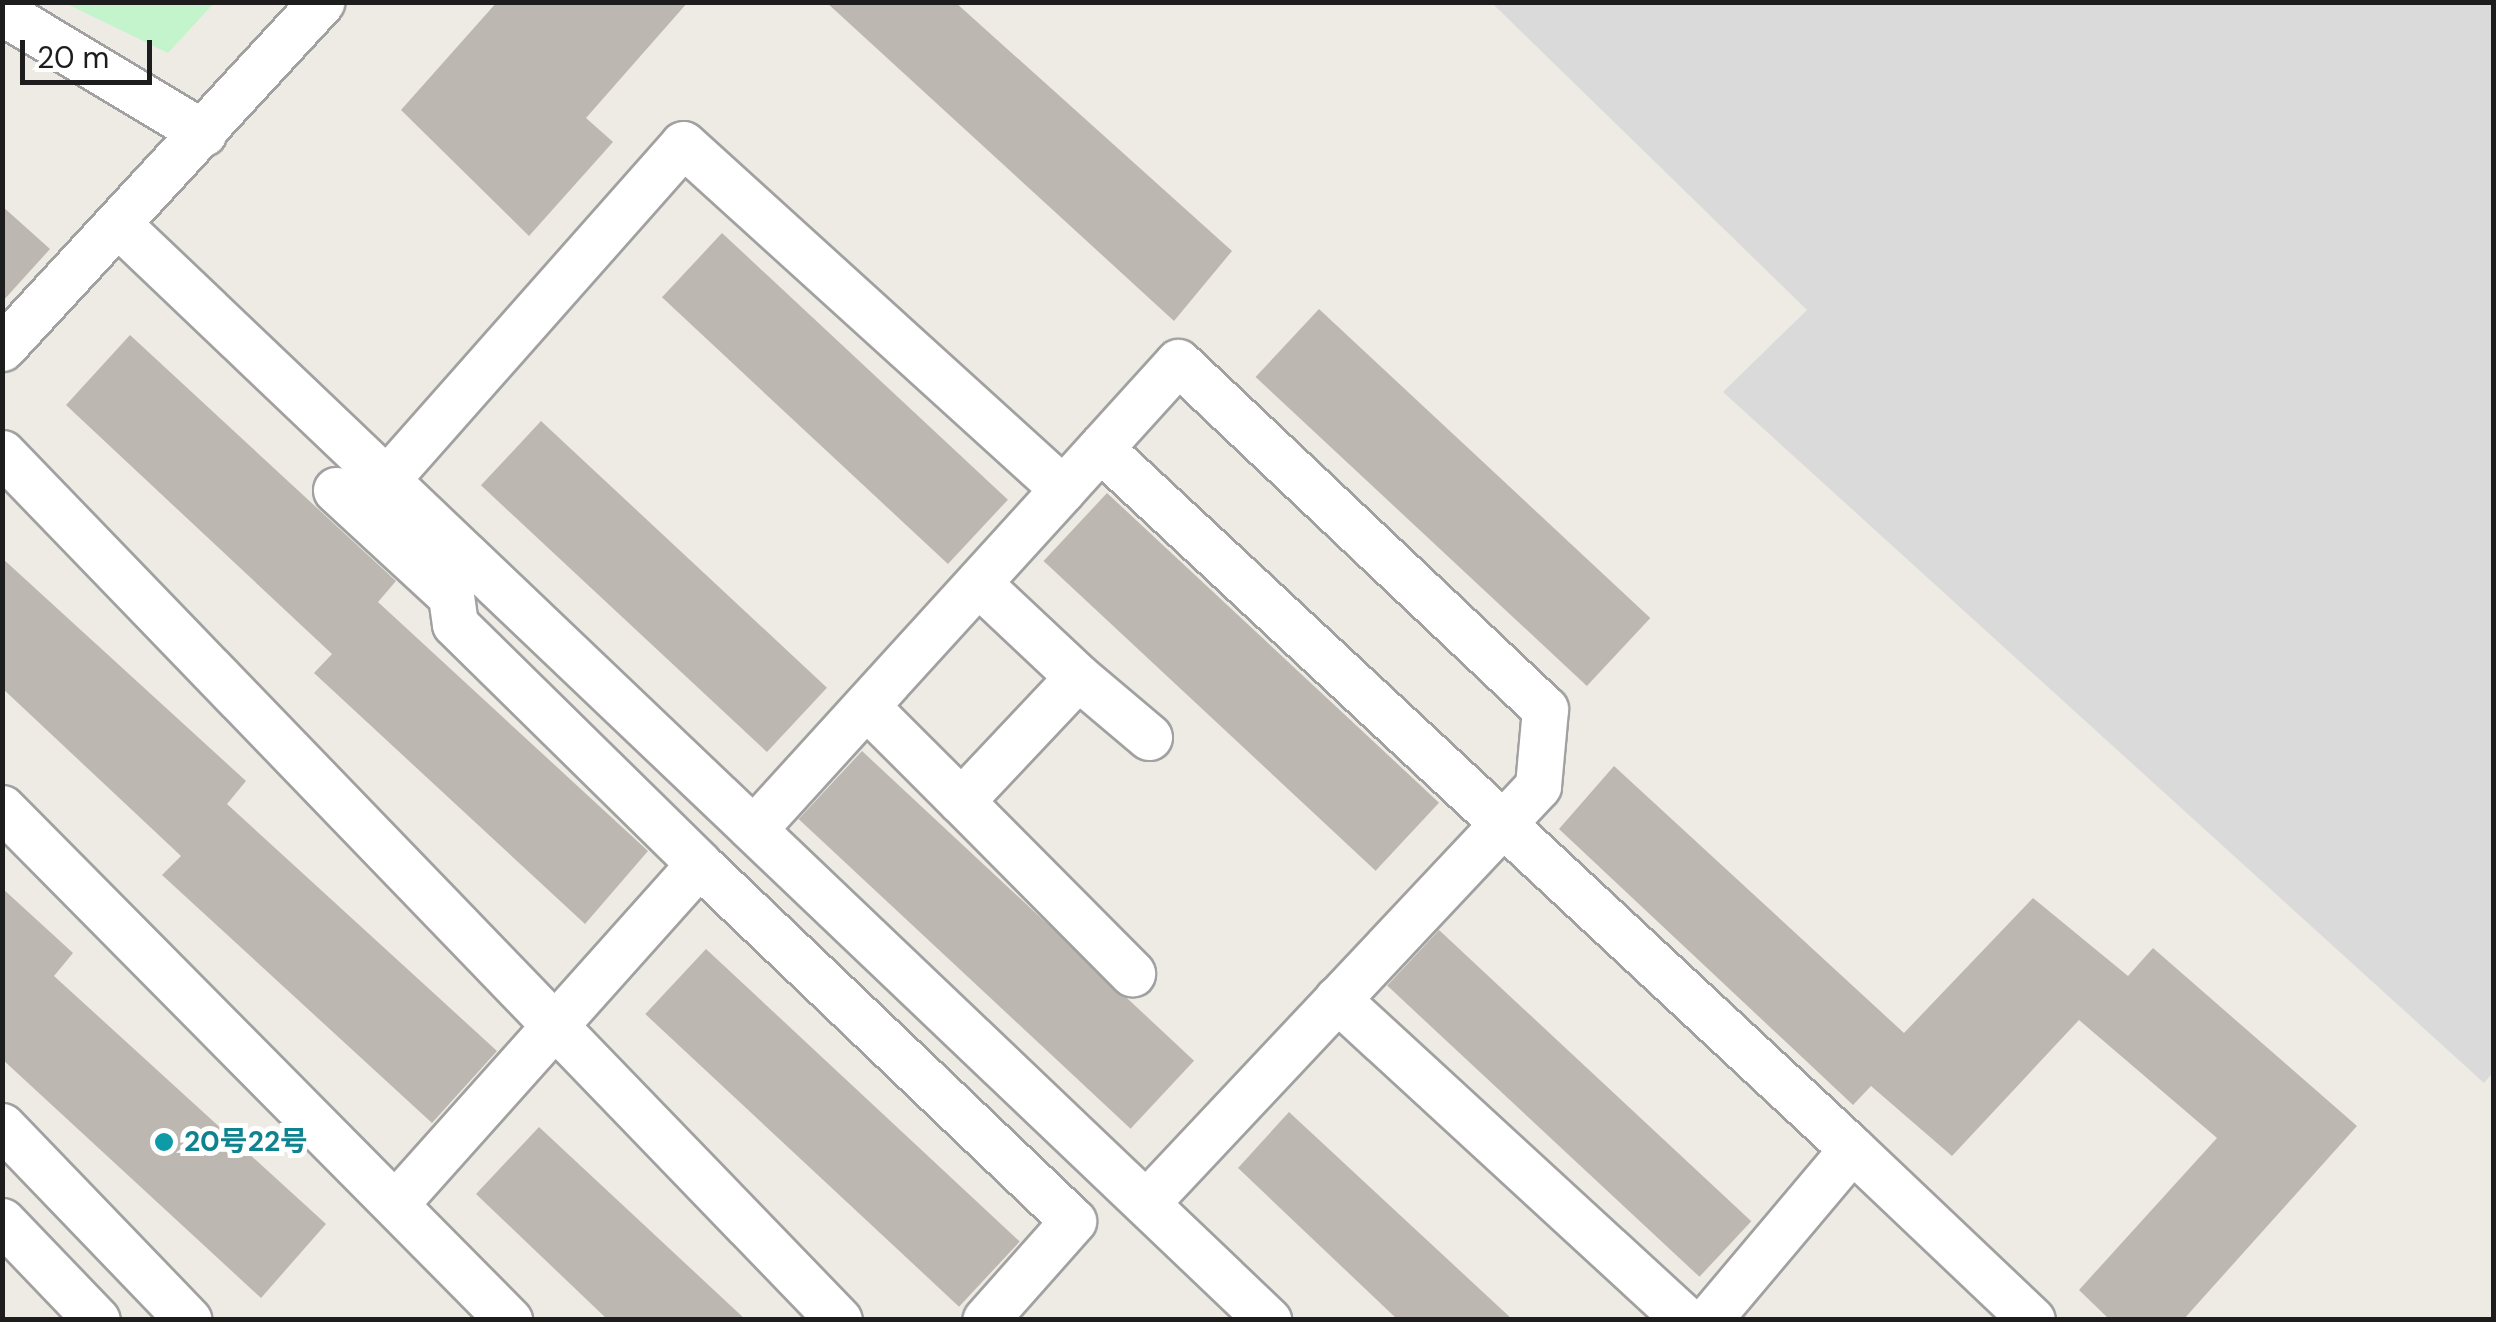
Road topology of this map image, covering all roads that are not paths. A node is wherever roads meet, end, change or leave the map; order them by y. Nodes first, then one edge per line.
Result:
1 (321, 2) edge
2 (2, 12) edge
3 (203, 133) junction
4 (118, 224) junction
5 (2, 348) edge
6 (1100, 448) junction
7 (2, 453) edge
8 (386, 480) junction
9 (1063, 489) junction
10 (336, 490) dead end
11 (978, 583) junction
12 (1078, 677) junction
13 (866, 706) junction
14 (1149, 737) dead end
15 (960, 801) junction
16 (2, 808) edge
17 (1505, 821) junction
18 (754, 830) junction
19 (699, 864) junction
20 (1132, 973) dead end
21 (1337, 1000) junction
22 (556, 1026) junction
23 (2, 1126) edge
24 (1852, 1150) junction
25 (395, 1204) junction
26 (1146, 1204) junction
27 (2, 1220) edge
28 (2022, 1317) edge
29 (96, 1320) edge
30 (189, 1320) edge
31 (509, 1320) edge
32 (839, 1320) edge
33 (985, 1320) edge
34 (1268, 1320) edge
35 (1686, 1320) edge
36 (1708, 1320) edge

1 - 3 street
2 - 3 street
3 - 4 street
4 - 5 street
4 - 8 street
6 - 9 street
6 - 17 street
6 - 17 street
7 - 22 street
8 - 9 street
8 - 18 street
9 - 11 street
10 - 19 street
11 - 12 street
11 - 13 street
12 - 14 street
12 - 15 street
13 - 15 street
13 - 18 street
15 - 20 street
16 - 25 street
17 - 21 street
17 - 24 street
18 - 26 street
19 - 22 street
19 - 33 street
21 - 26 street
21 - 35 street
22 - 25 street
22 - 32 street
23 - 30 street
24 - 28 street
24 - 36 street
25 - 31 street
26 - 34 street
27 - 29 street

